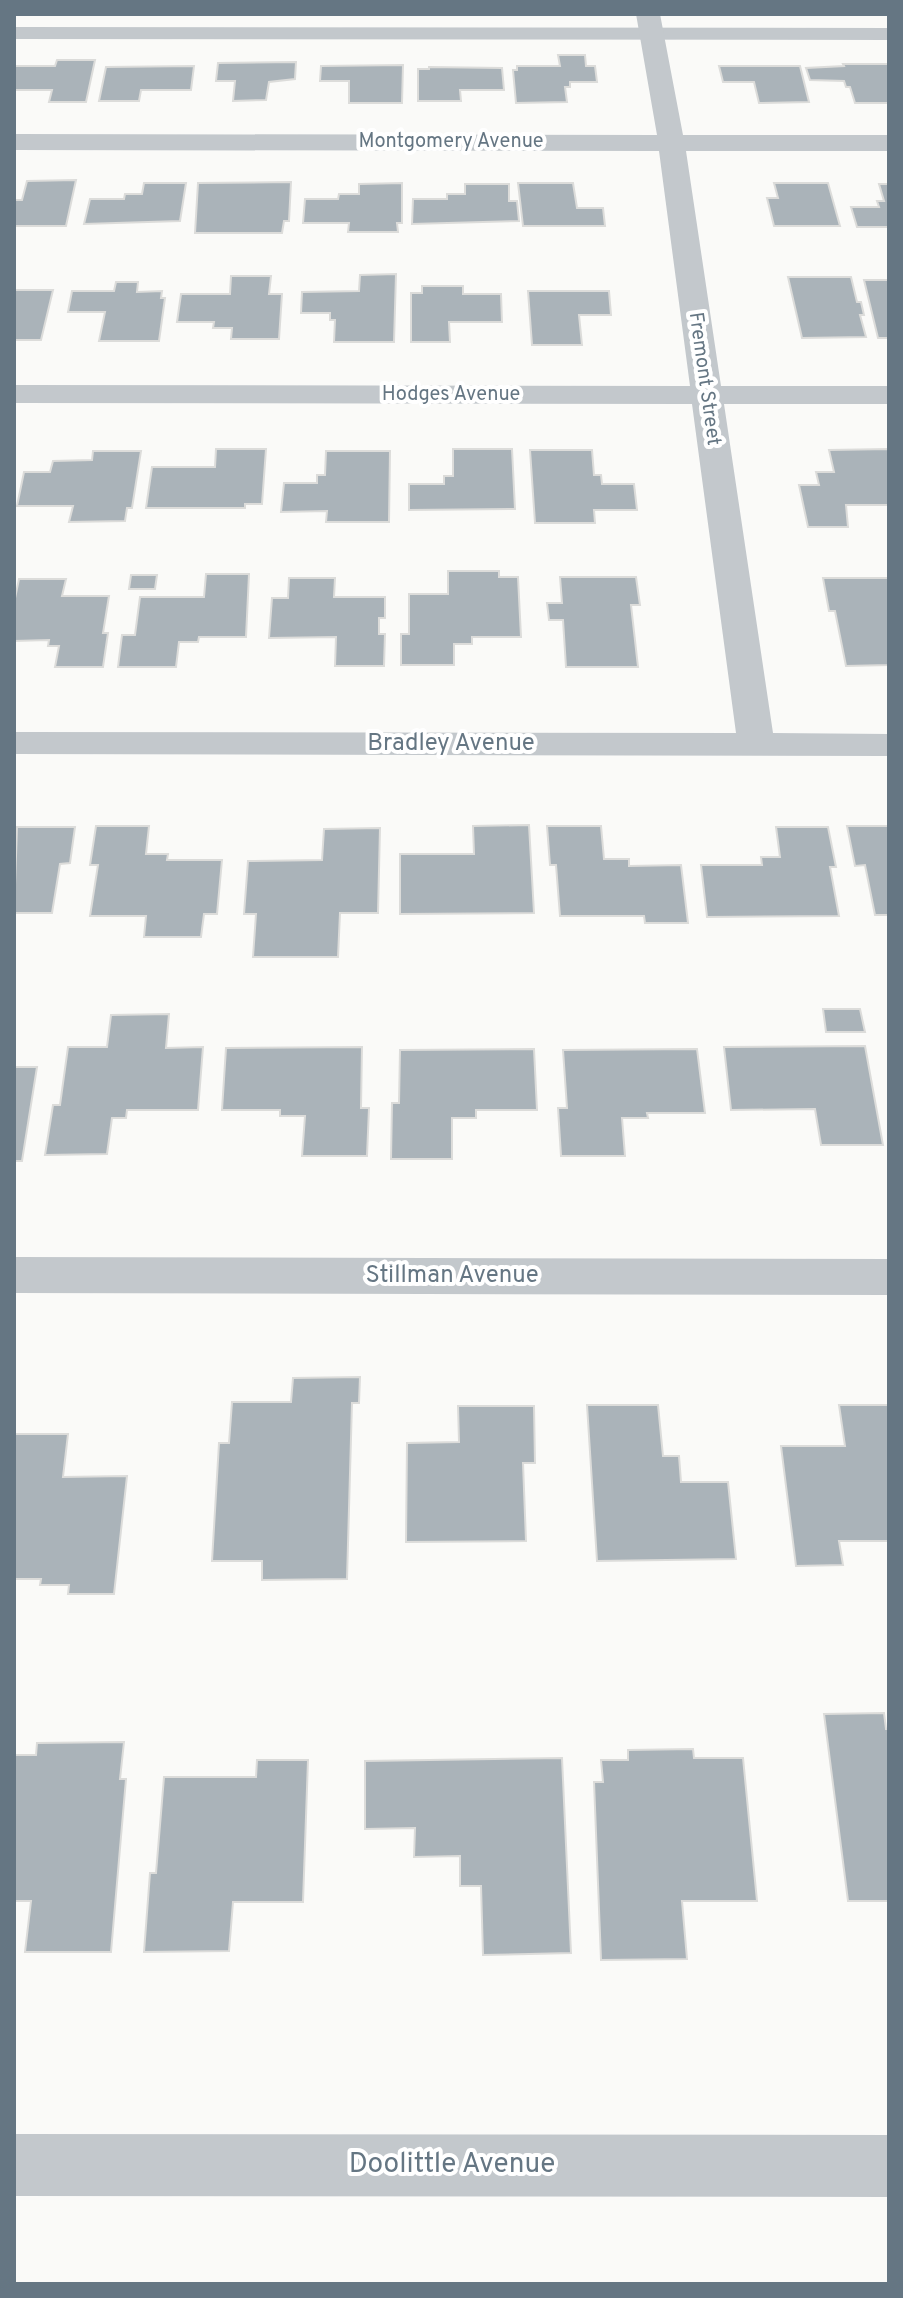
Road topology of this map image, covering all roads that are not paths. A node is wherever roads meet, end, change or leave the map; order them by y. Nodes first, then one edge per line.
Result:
1 (650, 24) edge
2 (14, 33) edge
3 (889, 34) edge
4 (14, 142) edge
5 (671, 142) junction
6 (889, 143) edge
7 (14, 394) edge
8 (707, 395) junction
9 (889, 395) edge
10 (14, 743) edge
11 (756, 744) junction
12 (889, 745) edge
13 (14, 1275) edge
14 (889, 1277) edge
15 (14, 2165) edge
16 (889, 2166) edge

1 - 2 lane
1 - 3 lane
1 - 5 street, Fremont Street
4 - 5 street, Montgomery Avenue
5 - 6 street, Montgomery Avenue
5 - 8 street, Fremont Street
7 - 8 street, Hodges Avenue
8 - 9 street, Hodges Avenue
8 - 11 street, Fremont Street
10 - 11 street, Bradley Avenue
11 - 12 street, Bradley Avenue
13 - 14 street, Stillman Avenue
15 - 16 street, Doolittle Avenue

